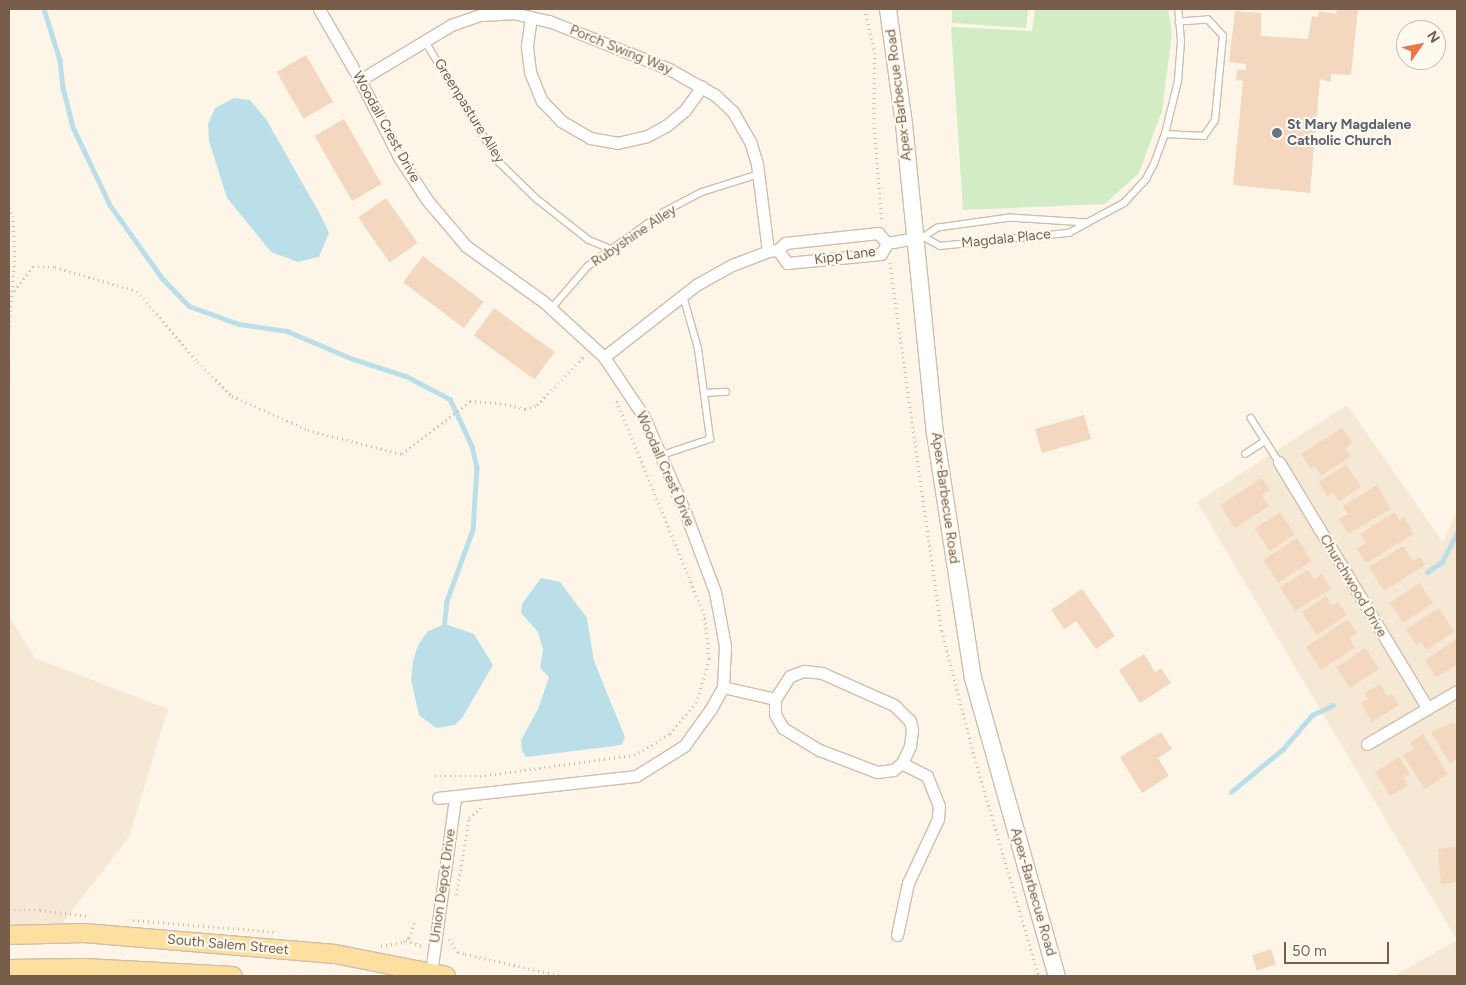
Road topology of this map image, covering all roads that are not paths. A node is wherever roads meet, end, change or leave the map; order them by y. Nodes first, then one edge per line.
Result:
1 (319, 9) edge
2 (888, 9) edge
3 (1178, 9) edge
4 (530, 17) junction
5 (1179, 22) junction
6 (426, 40) junction
7 (360, 80) junction
8 (702, 87) junction
9 (1165, 134) junction
10 (759, 174) junction
11 (1088, 223) junction
12 (919, 237) junction
13 (887, 243) junction
14 (611, 249) junction
15 (773, 251) junction
16 (683, 296) junction
17 (551, 309) junction
18 (604, 357) junction
19 (726, 392) dead end
20 (704, 393) junction
21 (1250, 418) dead end
22 (1265, 441) junction
23 (1245, 454) dead end
24 (662, 455) junction
25 (1279, 462) joint
26 (723, 687) junction
27 (1457, 691) edge
28 (775, 699) junction
29 (1428, 709) junction
30 (1367, 744) dead end
31 (902, 763) junction
32 (438, 798) dead end
33 (455, 798) junction
34 (9, 935) edge
35 (897, 935) dead end
36 (9, 969) edge
37 (439, 975) edge
38 (233, 976) edge
39 (1057, 976) edge

1 - 7 street, Woodall Crest Drive
2 - 12 street, Apex-Barbecue Road
3 - 5 lane, Magdala Place
4 - 6 street, Porch Swing Way
4 - 8 street, Porch Swing Way
4 - 8 street
5 - 9 lane, Magdala Place
5 - 9 lane
6 - 7 street, Porch Swing Way
6 - 14 lane, Greenpasture Alley
7 - 17 street, Woodall Crest Drive
8 - 10 street, Porch Swing Way
9 - 11 lane, Magdala Place
10 - 14 lane, Rubyshine Alley
10 - 15 street, Porch Swing Way
11 - 12 lane, Magdala Place
11 - 12 lane, Magdala Place
12 - 13 street
12 - 39 street, Apex-Barbecue Road
13 - 15 street, Kipp Lane
13 - 15 street, Kipp Lane
14 - 17 lane, Rubyshine Alley
15 - 16 street, Kipp Lane
16 - 18 street, Kipp Lane
16 - 20 lane
17 - 18 street, Woodall Crest Drive
18 - 24 street, Woodall Crest Drive
19 - 20 lane
20 - 24 lane
21 - 22 lane
22 - 23 lane
22 - 25 lane
24 - 26 street, Woodall Crest Drive
25 - 29 street, Churchwood Drive
26 - 28 street
26 - 33 street
27 - 29 street
28 - 31 street
28 - 31 street
29 - 30 street
31 - 35 street
32 - 33 street
33 - 37 street, Union Depot Drive
34 - 37 main road, South Salem Street
36 - 38 main road

